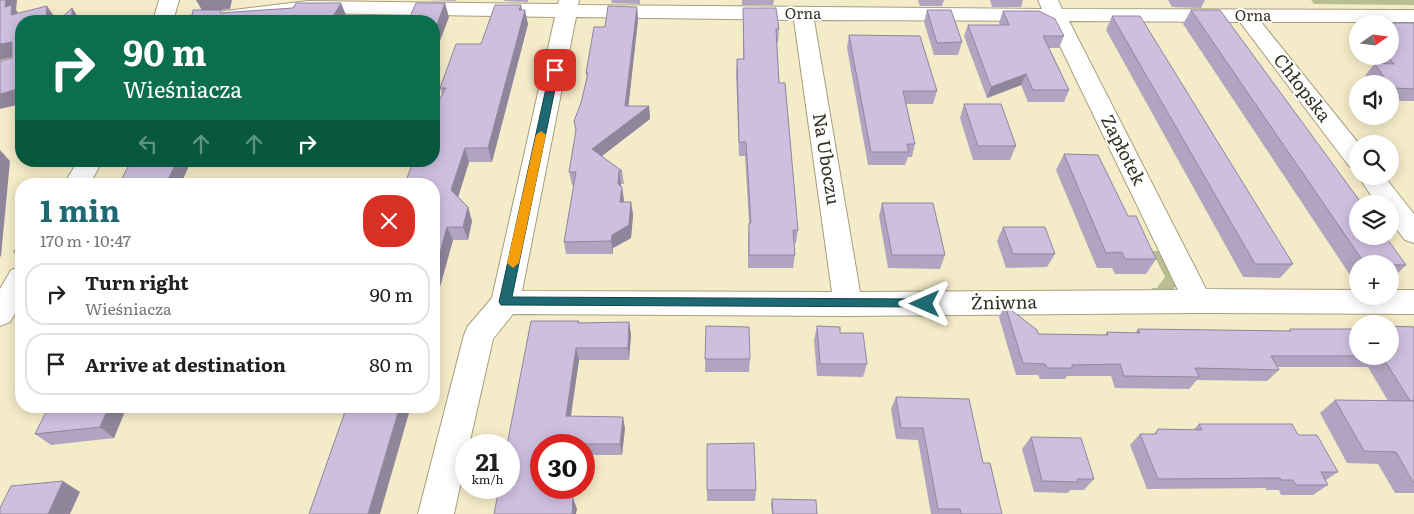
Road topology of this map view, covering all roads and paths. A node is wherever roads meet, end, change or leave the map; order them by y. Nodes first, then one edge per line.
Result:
1 (169, 0) edge
2 (568, 6) edge
3 (1052, 7) edge
4 (804, 14) junction
5 (165, 15) edge
6 (240, 15) edge
7 (1246, 16) junction
8 (1414, 16) edge
9 (1349, 148) edge
10 (87, 167) edge
11 (80, 178) edge
12 (1377, 185) edge
13 (1414, 234) edge
14 (15, 288) edge
15 (1198, 301) junction
16 (505, 302) junction
17 (1414, 302) edge
18 (848, 304) junction
19 (0, 314) edge
20 (436, 514) edge

1 - 5 street
2 - 4 street, Orna
2 - 6 street, Orna
2 - 16 street
3 - 4 street, Orna
3 - 7 street, Orna
3 - 15 street, Zapłotek
4 - 18 street, Na Uboczu
7 - 8 street, Orna
7 - 9 street, Chłopska
10 - 11 street
12 - 13 street
14 - 19 street
15 - 17 street, Żniwna
15 - 18 street, Żniwna
16 - 18 street, Żniwna
16 - 20 street

